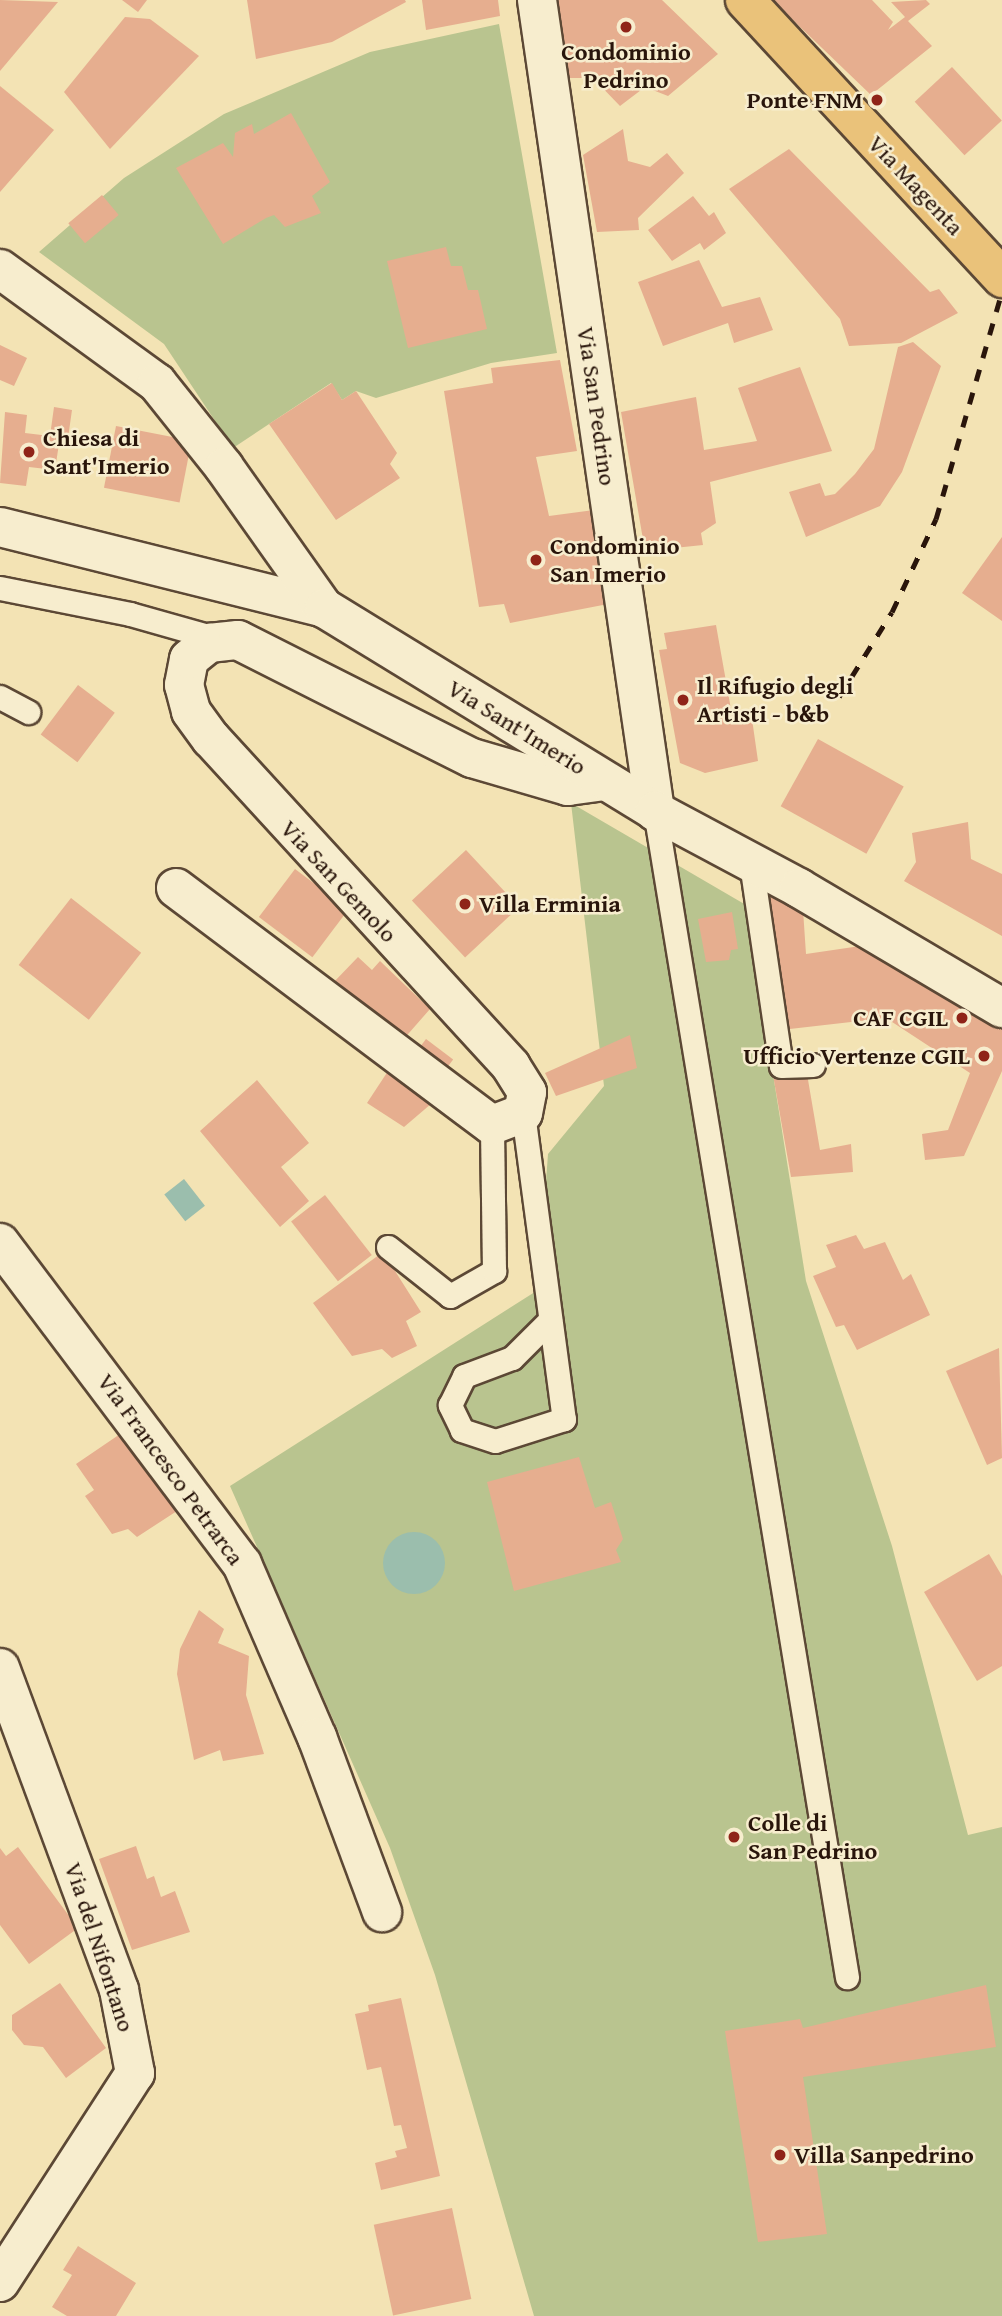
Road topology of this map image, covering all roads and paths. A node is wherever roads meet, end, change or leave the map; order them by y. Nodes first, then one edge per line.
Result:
1 (537, 0) edge
2 (745, 0) edge
3 (0, 269) edge
4 (1002, 278) edge
5 (0, 527) edge
6 (0, 588) edge
7 (324, 608) junction
8 (222, 640) junction
9 (0, 697) edge
10 (28, 712) dead end
11 (605, 781) junction
12 (655, 811) junction
13 (751, 863) junction
14 (176, 888) dead end
15 (1002, 1008) edge
16 (813, 1065) dead end
17 (507, 1119) junction
18 (0, 1244) edge
19 (388, 1247) dead end
20 (550, 1320) junction
21 (0, 1668) edge
22 (382, 1912) dead end
23 (847, 1977) dead end
24 (0, 2282) edge

1 - 12 street, Via San Pedrino
2 - 4 main road, Via Magenta
3 - 7 street
5 - 7 street, Via Sant'Imerio
6 - 8 lane
7 - 11 street, Via Sant'Imerio
8 - 11 street
8 - 17 street, Via San Gemolo
9 - 10 lane
11 - 12 street, Via Sant'Imerio
12 - 13 street, Via Sant'Imerio
12 - 23 lane
13 - 15 street, Via Sant'Imerio
13 - 16 lane
14 - 17 street
17 - 19 lane
17 - 20 lane
18 - 22 street, Via Francesco Petrarca
20 - 20 lane
21 - 24 street, Via del Nifontano

